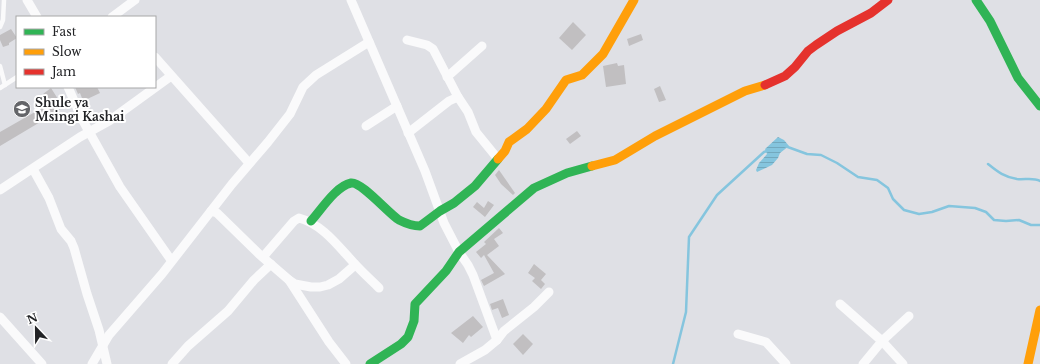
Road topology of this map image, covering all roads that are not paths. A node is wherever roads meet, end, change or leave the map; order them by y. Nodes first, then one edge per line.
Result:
1 (4, 0) edge
2 (27, 0) edge
3 (135, 0) edge
4 (351, 0) edge
5 (634, 0) edge
6 (888, 0) edge
7 (976, 0) edge
8 (36, 16) edge
9 (116, 16) edge
10 (0, 27) edge
11 (407, 40) dead end
12 (369, 42) junction
13 (482, 46) dead end
14 (156, 58) edge
15 (0, 66) edge
16 (172, 76) junction
17 (447, 77) junction
18 (16, 78) edge
19 (5, 85) junction
20 (156, 87) edge
21 (0, 88) edge
22 (68, 88) edge
23 (155, 88) edge
24 (458, 97) junction
25 (397, 106) junction
26 (1040, 106) edge
27 (366, 126) dead end
28 (89, 132) junction
29 (408, 133) junction
30 (498, 159) junction
31 (249, 163) junction
32 (33, 169) junction
33 (0, 190) edge
34 (211, 211) junction
35 (440, 211) junction
36 (311, 221) junction
37 (459, 252) junction
38 (263, 258) junction
39 (171, 260) junction
40 (271, 264) junction
41 (355, 265) junction
42 (289, 280) junction
43 (379, 288) dead end
44 (548, 292) dead end
45 (840, 304) dead end
46 (1040, 311) edge
47 (909, 316) dead end
48 (0, 317) edge
49 (738, 334) dead end
50 (497, 340) junction
51 (882, 341) junction
52 (103, 346) junction
53 (1036, 352) edge
54 (42, 364) edge
55 (92, 364) edge
56 (107, 364) edge
57 (172, 364) edge
58 (346, 364) edge
59 (370, 364) edge
60 (460, 364) edge
61 (786, 364) edge
62 (863, 364) edge
63 (902, 364) edge
64 (1028, 364) edge

1 - 10 lane
2 - 8 street
3 - 9 street
4 - 12 street
5 - 30 street
6 - 37 street
7 - 26 street
11 - 17 street
12 - 25 street
12 - 31 street
13 - 17 street
14 - 16 street
15 - 19 lane
16 - 20 street
16 - 31 street
17 - 24 street
18 - 19 lane
19 - 21 lane
22 - 28 street
23 - 28 street
24 - 29 street
24 - 30 street
25 - 27 street
25 - 29 street
28 - 32 street
28 - 39 street
29 - 35 street
30 - 35 street
31 - 34 street
32 - 33 street
32 - 52 street
34 - 38 street
34 - 39 street
35 - 36 street
35 - 37 street
36 - 38 street
36 - 41 street
37 - 50 street
37 - 59 street
38 - 40 street
39 - 52 street
40 - 42 street
40 - 57 street
41 - 42 street
41 - 43 street
42 - 58 street
44 - 50 street
45 - 51 street
46 - 53 street
47 - 51 street
48 - 54 street
49 - 61 street
50 - 60 street
51 - 62 street
51 - 63 street
52 - 55 street
52 - 56 street
53 - 64 street

